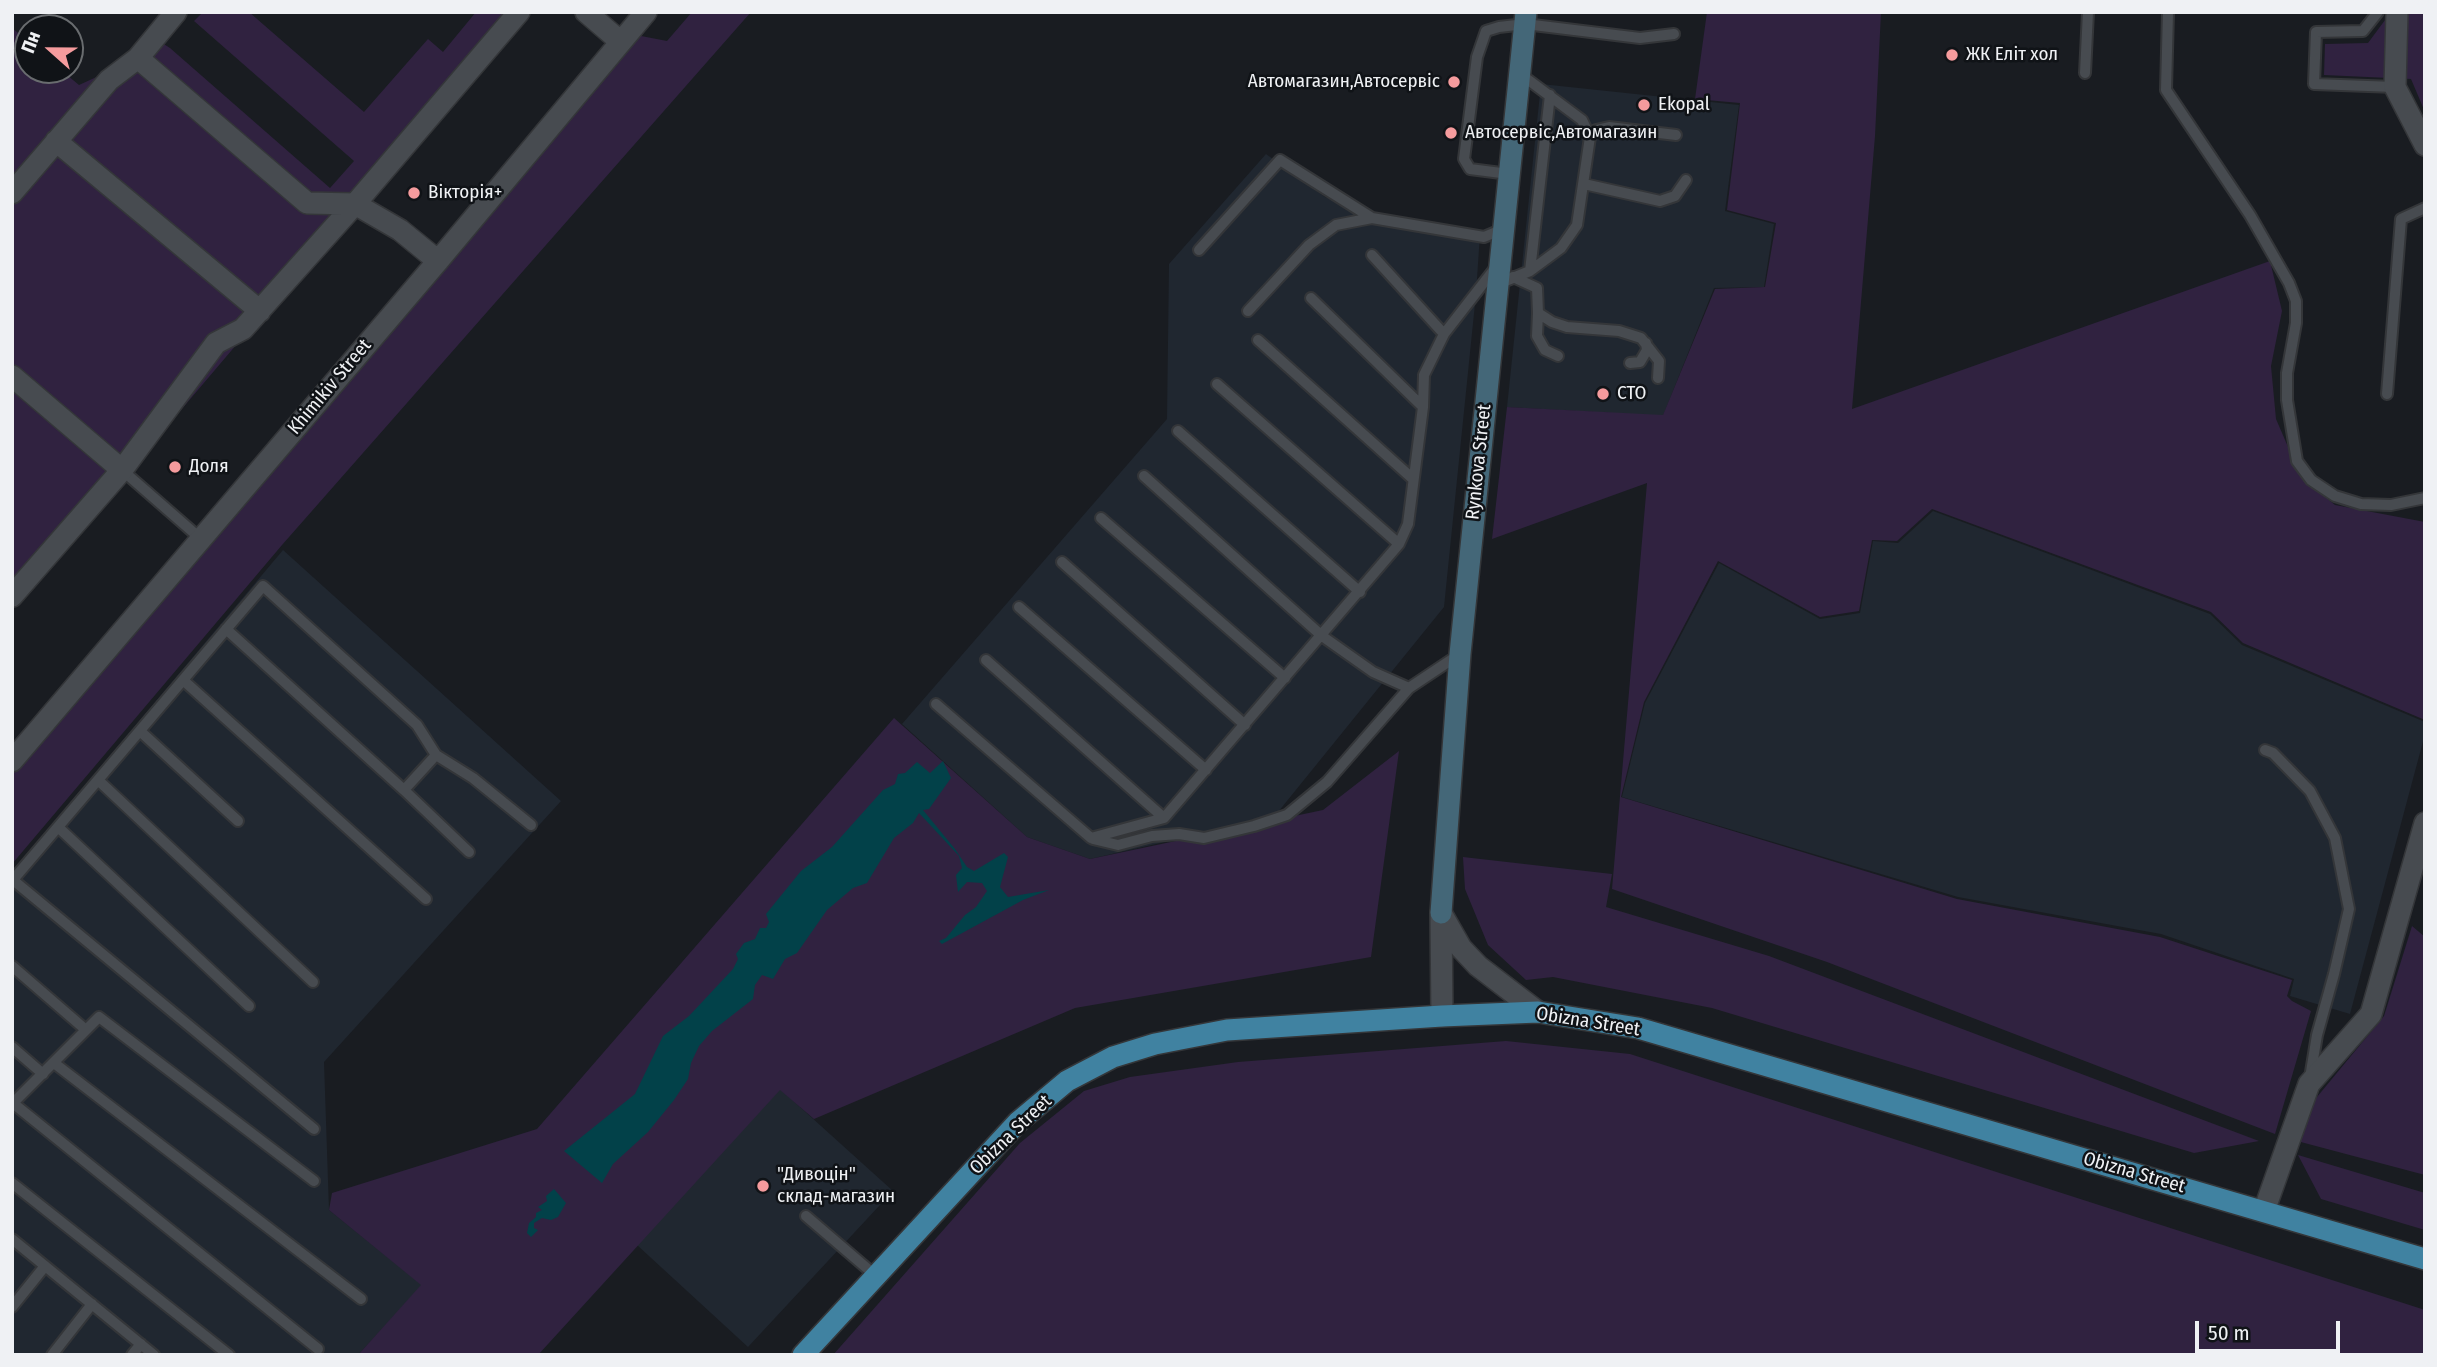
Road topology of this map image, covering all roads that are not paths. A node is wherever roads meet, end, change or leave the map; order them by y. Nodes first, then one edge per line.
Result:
1 (176, 12) edge
2 (519, 12) edge
3 (586, 12) edge
4 (646, 12) edge
5 (2088, 12) edge
6 (2168, 12) edge
7 (2378, 12) edge
8 (2397, 12) edge
9 (1525, 18) edge
10 (1674, 34) dead end
11 (621, 42) junction
12 (138, 58) junction
13 (2085, 72) dead end
14 (1519, 73) junction
15 (2395, 87) junction
16 (1550, 95) junction
17 (1582, 120) junction
18 (1609, 127) junction
19 (1676, 135) dead end
20 (1590, 136) junction
21 (56, 141) junction
22 (2425, 145) edge
23 (1509, 174) junction
24 (1686, 180) dead end
25 (1584, 184) junction
26 (12, 193) edge
27 (355, 204) junction
28 (2425, 208) edge
29 (1372, 218) junction
30 (1503, 229) junction
31 (1199, 250) dead end
32 (1372, 255) dead end
33 (438, 261) junction
34 (1530, 271) junction
35 (1504, 274) junction
36 (1311, 298) dead end
37 (260, 311) junction
38 (1248, 311) dead end
39 (1538, 313) junction
40 (1444, 334) junction
41 (1258, 340) dead end
42 (1646, 343) junction
43 (1558, 356) dead end
44 (1630, 363) dead end
45 (12, 376) edge
46 (1658, 378) dead end
47 (1217, 384) dead end
48 (2387, 394) dead end
49 (1423, 407) junction
50 (1178, 430) dead end
51 (122, 470) junction
52 (1144, 476) dead end
53 (1413, 479) junction
54 (2425, 498) edge
55 (1101, 518) dead end
56 (201, 539) junction
57 (1399, 544) junction
58 (1062, 562) dead end
59 (1360, 593) junction
60 (12, 596) edge
61 (1019, 607) dead end
62 (226, 629) junction
63 (1322, 636) junction
64 (1460, 654) junction
65 (986, 660) dead end
66 (1285, 678) junction
67 (183, 680) junction
68 (1409, 688) junction
69 (936, 704) dead end
70 (1245, 725) junction
71 (140, 731) junction
72 (2265, 750) dead end
73 (436, 755) junction
74 (12, 761) edge
75 (1206, 770) junction
76 (98, 780) junction
77 (404, 790) junction
78 (1164, 818) junction
79 (239, 821) dead end
80 (2425, 823) edge
81 (531, 825) dead end
82 (58, 827) junction
83 (1091, 838) junction
84 (469, 852) dead end
85 (13, 880) edge
86 (426, 898) dead end
87 (1441, 913) junction
88 (12, 966) edge
89 (313, 982) dead end
90 (249, 1006) dead end
91 (1538, 1012) junction
92 (1442, 1016) junction
93 (86, 1030) junction
94 (12, 1047) edge
95 (54, 1063) junction
96 (43, 1074) junction
97 (2309, 1084) junction
98 (13, 1104) edge
99 (314, 1129) dead end
100 (314, 1181) dead end
101 (12, 1183) edge
102 (2264, 1211) junction
103 (806, 1216) dead end
104 (12, 1239) edge
105 (2425, 1259) edge
106 (46, 1266) junction
107 (876, 1276) junction
108 (361, 1299) dead end
109 (92, 1304) junction
110 (12, 1307) edge
111 (141, 1344) junction
112 (318, 1349) dead end
113 (52, 1355) edge
114 (132, 1355) edge
115 (154, 1355) edge
116 (229, 1355) edge
117 (803, 1355) edge

1 - 12 street
2 - 27 street
3 - 11 street
4 - 11 street, Khimikiv Street
5 - 13 lane
6 - 54 lane
7 - 15 lane
8 - 15 street
9 - 10 lane
9 - 14 main road, Rynkova Street
9 - 23 lane
11 - 33 street, Khimikiv Street
12 - 21 street
12 - 27 street
14 - 16 lane
14 - 23 main road, Rynkova Street
15 - 22 street
16 - 17 lane
16 - 34 lane
17 - 18 lane
17 - 20 lane
18 - 19 lane
18 - 20 lane
20 - 25 lane
21 - 26 street
21 - 37 street
23 - 30 main road, Rynkova Street
24 - 25 lane
25 - 34 lane
27 - 33 street
27 - 37 street
28 - 48 lane
29 - 30 lane
29 - 31 lane
29 - 38 lane
30 - 35 main road, Rynkova Street
32 - 40 lane
33 - 56 street, Khimikiv Street
34 - 35 lane
35 - 39 lane
35 - 40 lane
35 - 64 main road, Rynkova Street
36 - 49 lane
37 - 51 street
39 - 42 lane
39 - 43 lane
40 - 49 lane
41 - 53 lane
42 - 44 lane
42 - 46 lane
45 - 51 street
47 - 57 lane
49 - 53 lane
50 - 59 lane
51 - 56 lane
51 - 60 street
52 - 63 lane
53 - 57 lane
55 - 66 lane
56 - 74 street, Khimikiv Street
57 - 59 lane
58 - 70 lane
59 - 63 lane
61 - 75 lane
62 - 67 lane
62 - 73 lane
62 - 77 lane
63 - 66 lane
63 - 68 lane
64 - 68 lane
64 - 87 main road, Rynkova Street
65 - 78 lane
66 - 70 lane
67 - 71 lane
67 - 86 lane
68 - 83 lane
69 - 83 lane
70 - 75 lane
71 - 76 lane
71 - 79 lane
72 - 97 lane
73 - 77 lane
73 - 81 lane
75 - 78 lane
76 - 82 lane
76 - 89 lane
77 - 84 lane
78 - 83 lane
80 - 97 street
82 - 85 lane
82 - 90 lane
85 - 99 lane
87 - 91 street
87 - 92 street, Rynkova Street
88 - 93 lane
91 - 92 main road, Obizna Street
91 - 102 main road, Obizna Street
92 - 107 main road, Obizna Street
93 - 95 lane
93 - 100 lane
94 - 96 lane
95 - 96 lane
95 - 108 lane
96 - 98 lane
97 - 102 street
98 - 112 lane
101 - 116 lane
102 - 105 main road, Obizna Street
103 - 107 lane
104 - 106 lane
106 - 109 lane
106 - 110 lane
107 - 117 main road, Obizna Street
109 - 111 lane
109 - 113 lane
111 - 114 lane
111 - 115 lane

